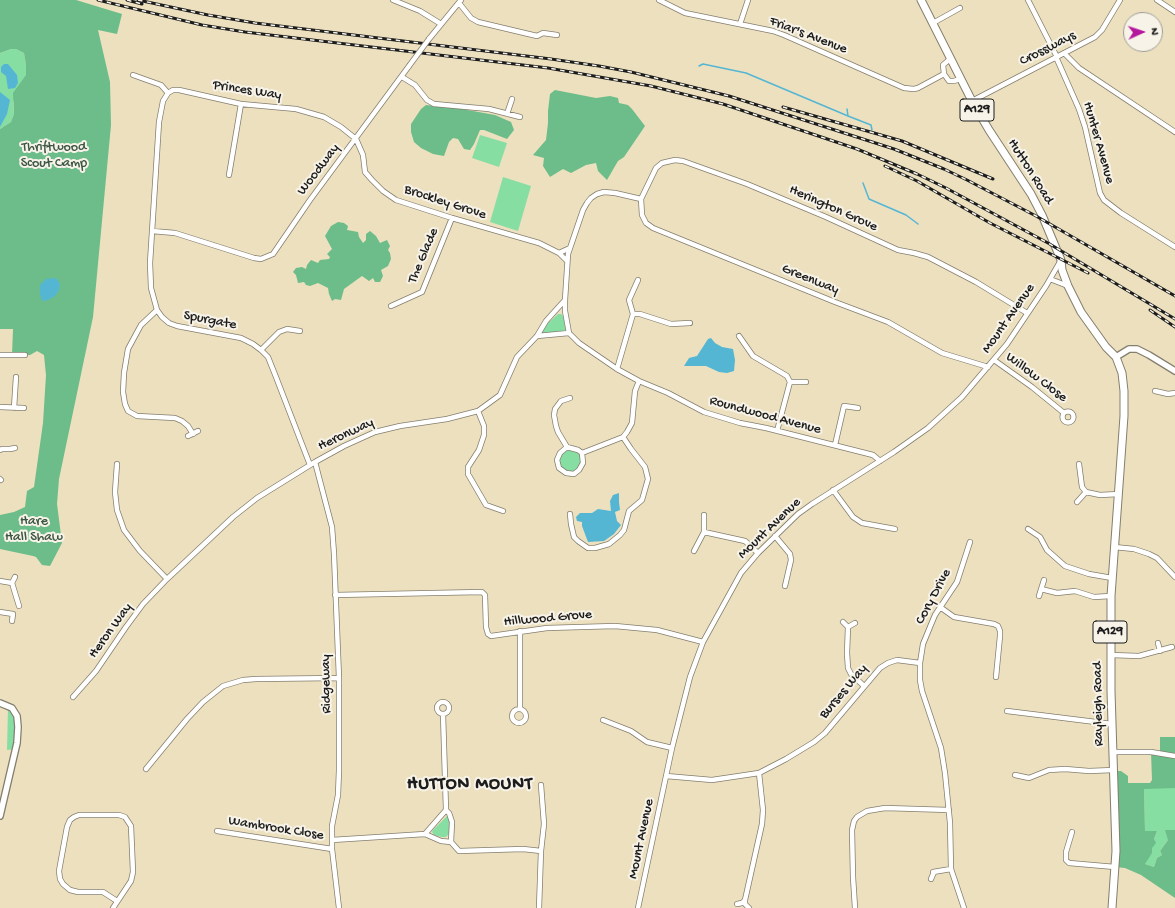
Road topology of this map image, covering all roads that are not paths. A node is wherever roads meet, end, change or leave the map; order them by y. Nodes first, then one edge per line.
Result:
1 (394, 0) edge
2 (659, 0) edge
3 (748, 0) edge
4 (921, 0) edge
5 (1028, 0) edge
6 (1120, 0) edge
7 (1157, 0) edge
8 (460, 1) edge
9 (960, 8) dead end
10 (1175, 12) edge
11 (933, 23) junction
12 (441, 24) junction
13 (740, 24) junction
14 (557, 35) dead end
15 (1065, 54) junction
16 (1056, 57) junction
17 (950, 59) junction
18 (944, 74) junction
19 (134, 75) dead end
20 (402, 76) junction
21 (960, 79) junction
22 (168, 93) junction
23 (512, 99) dead end
24 (972, 101) junction
25 (241, 104) junction
26 (507, 114) junction
27 (520, 117) dead end
28 (1175, 132) edge
29 (356, 139) junction
30 (229, 174) dead end
31 (641, 200) junction
32 (452, 218) junction
33 (152, 231) junction
34 (1175, 247) edge
35 (570, 248) junction
36 (559, 253) junction
37 (1061, 260) junction
38 (568, 261) junction
39 (1050, 279) junction
40 (638, 280) dead end
41 (1068, 286) junction
42 (565, 300) junction
43 (391, 306) dead end
44 (157, 310) junction
45 (1027, 313) junction
46 (633, 314) junction
47 (690, 323) dead end
48 (300, 331) dead end
49 (569, 333) junction
50 (537, 336) junction
51 (739, 336) dead end
52 (261, 350) junction
53 (0, 355) edge
54 (25, 355) dead end
55 (1116, 357) junction
56 (994, 360) junction
57 (988, 367) junction
58 (617, 369) junction
59 (1175, 371) edge
60 (16, 377) dead end
61 (639, 381) junction
62 (790, 382) junction
63 (806, 382) dead end
64 (1156, 392) dead end
65 (1175, 393) edge
66 (570, 398) dead end
67 (0, 407) edge
68 (14, 408) junction
69 (24, 408) dead end
70 (858, 408) dead end
71 (478, 411) junction
72 (1064, 413) dead end
73 (777, 431) junction
74 (188, 436) dead end
75 (623, 437) junction
76 (835, 445) junction
77 (567, 446) junction
78 (15, 448) dead end
79 (0, 450) edge
80 (582, 453) junction
81 (880, 461) junction
82 (117, 464) dead end
83 (312, 464) junction
84 (1079, 464) dead end
85 (833, 490) junction
86 (1086, 492) junction
87 (1118, 494) junction
88 (1078, 502) dead end
89 (503, 511) dead end
90 (570, 514) dead end
91 (704, 515) dead end
92 (895, 529) dead end
93 (1028, 529) dead end
94 (704, 532) junction
95 (775, 536) junction
96 (970, 542) dead end
97 (1114, 547) junction
98 (694, 551) dead end
99 (758, 553) junction
100 (14, 577) dead end
101 (1175, 577) edge
102 (1112, 578) junction
103 (167, 579) junction
104 (1044, 580) dead end
105 (0, 582) edge
106 (12, 583) junction
107 (785, 586) dead end
108 (1041, 590) junction
109 (336, 595) junction
110 (1039, 596) dead end
111 (1111, 596) junction
112 (19, 606) dead end
113 (940, 607) junction
114 (0, 612) edge
115 (12, 621) dead end
116 (842, 622) dead end
117 (855, 623) dead end
118 (848, 627) junction
119 (520, 631) junction
120 (703, 642) junction
121 (1158, 643) dead end
122 (1172, 647) dead end
123 (1160, 650) junction
124 (1111, 655) junction
125 (920, 663) junction
126 (996, 677) dead end
127 (338, 678) junction
128 (864, 686) junction
129 (73, 697) dead end
130 (0, 703) edge
131 (520, 709) dead end
132 (1007, 711) dead end
133 (443, 714) dead end
134 (603, 720) dead end
135 (1112, 724) junction
136 (672, 748) junction
137 (1113, 752) junction
138 (1175, 756) edge
139 (146, 769) dead end
140 (1114, 770) junction
141 (760, 774) junction
142 (1015, 775) dead end
143 (666, 776) junction
144 (541, 785) dead end
145 (446, 810) junction
146 (949, 810) junction
147 (0, 816) edge
148 (217, 831) dead end
149 (1072, 832) dead end
150 (424, 834) junction
151 (332, 840) junction
152 (451, 842) junction
153 (332, 849) junction
154 (541, 851) junction
155 (1115, 867) junction
156 (951, 869) junction
157 (931, 879) dead end
158 (744, 900) junction
159 (117, 901) junction
160 (737, 904) dead end
161 (113, 908) edge
162 (339, 908) edge
163 (539, 908) edge
164 (638, 908) edge
165 (749, 908) edge
166 (855, 908) edge
167 (964, 908) edge
168 (1112, 908) edge

1 - 12 street
2 - 13 street, Friar's Avenue
3 - 13 street
4 - 11 main road, Hutton Road / A129
5 - 16 street, Hunter Avenue
6 - 15 street, Crossways
7 - 10 street
8 - 12 street, Woodway
8 - 14 street
9 - 11 street
11 - 17 main road, Hutton Road / A129
12 - 20 street, Woodway, bridge
13 - 18 street, Friar's Avenue
15 - 16 street, Crossways
15 - 28 street
16 - 24 street, Crossways
16 - 34 street, Hunter Avenue
17 - 18 street
17 - 21 main road, Hutton Road / A129
18 - 21 street
19 - 22 street
20 - 26 street
20 - 29 street, Woodway
21 - 24 main road, Hutton Road / A129
22 - 25 street, Princes Way
22 - 33 street, Spurgate
23 - 26 street
24 - 37 main road, Hutton Road / A129
25 - 29 street, Princes Way
25 - 30 street
26 - 27 street
29 - 32 street, Brockley Grove
29 - 33 street, Woodway
31 - 35 street
31 - 45 street, Herington Grove
31 - 57 street, Greenway
32 - 36 street, Brockley Grove
32 - 43 street, The Glade
33 - 44 street, Spurgate
35 - 36 street
35 - 38 street
36 - 38 street, Brockley Grove
37 - 39 street, Mount Avenue
37 - 41 main road, Hutton Road / A129
38 - 42 street
39 - 41 street, Mount Avenue
39 - 45 street, Mount Avenue
40 - 46 street
41 - 55 main road, Hutton Road / A129
42 - 49 street
42 - 50 street, Heronway
44 - 52 street, Spurgate
44 - 74 street
45 - 56 street, Mount Avenue
46 - 47 street
46 - 58 street
48 - 52 street
49 - 50 street
49 - 58 street, Roundwood Avenue
50 - 71 street, Heronway
51 - 62 street
52 - 83 street, Spurgate
53 - 54 street
55 - 59 street
55 - 87 main road, Rayleigh Road / A129
56 - 57 street, Mount Avenue
56 - 72 street, Willow Close
57 - 81 street, Mount Avenue
58 - 61 street, Roundwood Avenue
60 - 68 street
61 - 73 street, Roundwood Avenue
61 - 75 street
62 - 63 street
62 - 73 street
64 - 65 street
66 - 77 street
67 - 68 street
68 - 69 street
70 - 76 street, Roundwood Avenue
71 - 83 street, Heronway
71 - 89 street
73 - 76 street, Roundwood Avenue
75 - 80 street
75 - 90 street
76 - 81 street, Roundwood Avenue
77 - 80 street
77 - 80 street
78 - 79 street
81 - 85 street, Mount Avenue
82 - 103 street
83 - 103 street, Heronway
83 - 109 street, Ridgeway
84 - 86 street
85 - 92 street
85 - 95 street, Mount Avenue
86 - 87 street
86 - 88 street
87 - 97 main road, Rayleigh Road / A129
91 - 94 street
93 - 102 street
94 - 98 street
94 - 99 street
95 - 99 street, Mount Avenue
95 - 107 street
96 - 113 street, Cory Drive
97 - 101 street
97 - 102 main road, Rayleigh Road / A129
99 - 120 street, Mount Avenue
100 - 106 street
102 - 111 main road, Rayleigh Road / A129
103 - 129 street, Heron Way
104 - 108 street
105 - 106 street
106 - 112 street
108 - 110 street
108 - 111 street
109 - 119 street, Hillwood Grove
109 - 127 street, Ridgeway
111 - 124 main road, Rayleigh Road / A129
113 - 125 street, Cory Drive
113 - 126 street
114 - 115 street
116 - 118 street
117 - 118 street
118 - 128 street
119 - 120 street, Hillwood Grove
119 - 131 street
120 - 136 street, Mount Avenue
121 - 123 street
122 - 123 street
123 - 124 street
124 - 135 main road, Rayleigh Road / A129
125 - 128 street, Burses Way
125 - 146 street
127 - 139 street
127 - 151 street, Ridgeway
128 - 141 street, Burses Way
130 - 147 street
132 - 135 street
133 - 145 street
134 - 136 street
135 - 137 main road, Rayleigh Road / A129
136 - 143 street, Mount Avenue
137 - 138 street
137 - 140 main road, Rayleigh Road / A129
140 - 142 street
140 - 155 main road, Rayleigh Road / A129
141 - 143 street, Burses Way
141 - 158 street
143 - 164 street, Mount Avenue
144 - 154 street
145 - 150 street
145 - 152 street
146 - 156 street
146 - 166 street
148 - 153 street, Wambrook Close
149 - 155 street
150 - 151 street
150 - 152 street
151 - 153 street, Ridgeway
152 - 154 street
153 - 162 street, Ridgeway
154 - 163 street
155 - 168 main road, Rayleigh Road / A129
156 - 157 street
156 - 167 street
158 - 160 street
158 - 165 street
159 - 159 street
159 - 161 street

